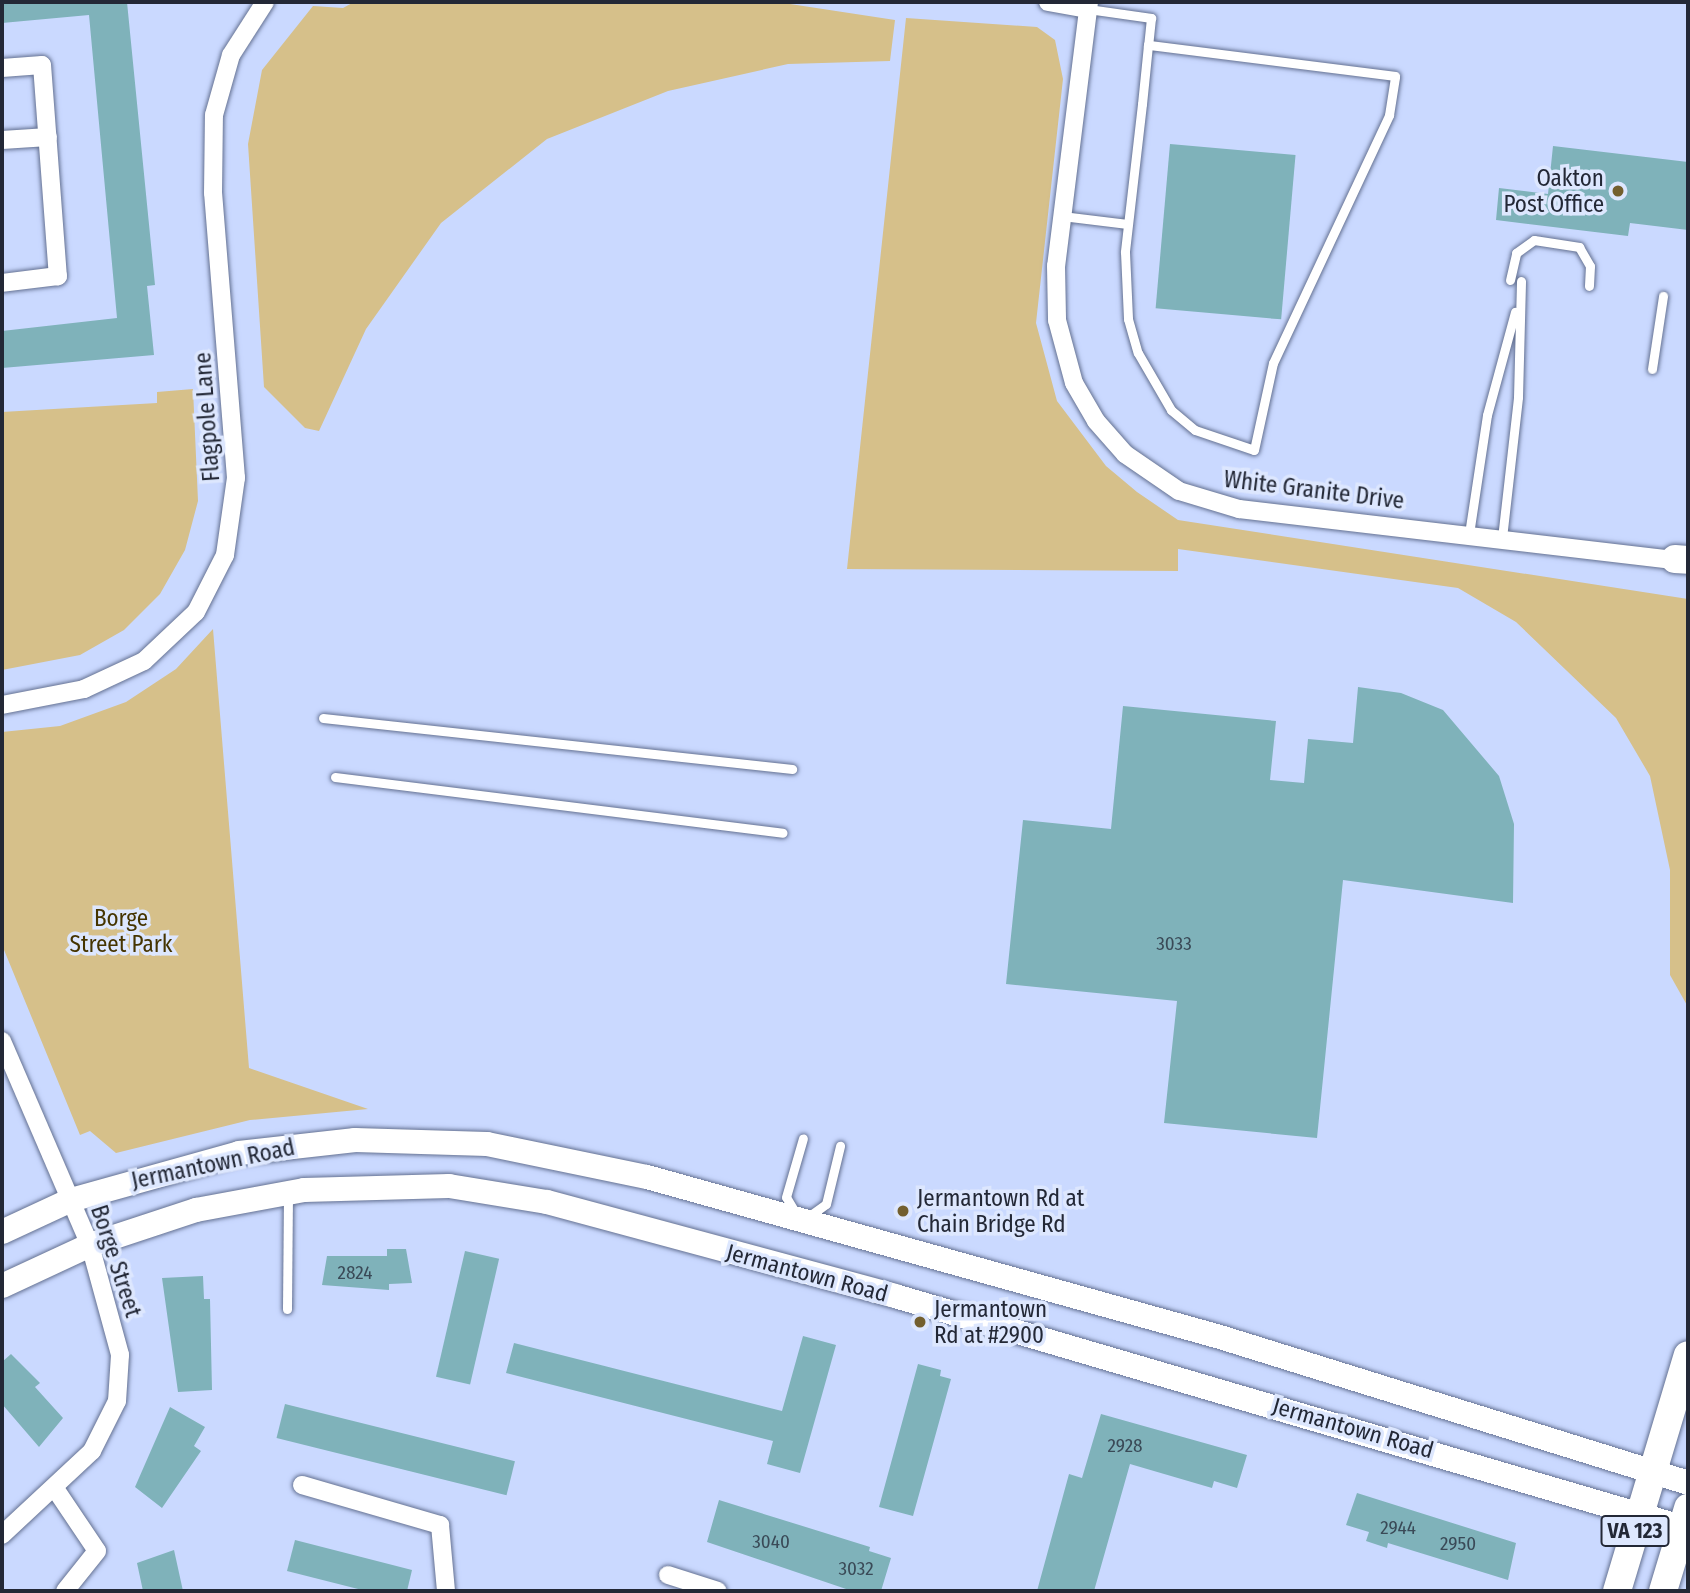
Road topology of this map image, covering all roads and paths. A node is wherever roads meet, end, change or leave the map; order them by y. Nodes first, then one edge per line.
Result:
1 (265, 2) edge
2 (1048, 2) edge
3 (1089, 5) edge
4 (1148, 45) junction
5 (2, 68) edge
6 (48, 137) junction
7 (2, 140) edge
8 (1062, 216) junction
9 (1128, 224) junction
10 (1510, 280) dead end
11 (1521, 281) dead end
12 (2, 283) edge
13 (1589, 286) dead end
14 (1663, 296) dead end
15 (1519, 297) junction
16 (1652, 369) dead end
17 (1469, 534) junction
18 (1502, 538) junction
19 (1684, 561) edge
20 (2, 705) edge
21 (323, 718) dead end
22 (792, 769) dead end
23 (335, 777) dead end
24 (783, 833) dead end
25 (2, 1041) edge
26 (803, 1138) dead end
27 (840, 1146) dead end
28 (287, 1193) junction
29 (71, 1200) junction
30 (801, 1222) junction
31 (2, 1232) edge
32 (90, 1245) junction
33 (2, 1286) edge
34 (286, 1309) dead end
35 (1688, 1355) edge
36 (1652, 1470) junction
37 (1688, 1483) edge
38 (302, 1485) dead end
39 (56, 1490) junction
40 (1640, 1514) junction
41 (1686, 1521) edge
42 (2, 1535) edge
43 (668, 1574) dead end
44 (65, 1591) edge
45 (446, 1591) edge
46 (718, 1591) edge
47 (1617, 1591) edge
48 (1663, 1591) edge

1 - 20 street, Flagpole Lane
2 - 3 street
3 - 4 lane
3 - 8 street, White Granite Drive
4 - 9 lane
4 - 9 lane
5 - 6 street
6 - 7 street
6 - 12 street
8 - 9 lane
8 - 17 street, White Granite Drive
10 - 13 lane
11 - 15 lane
14 - 16 lane
15 - 17 lane
15 - 18 lane
17 - 18 street, White Granite Drive
18 - 19 street, White Granite Drive
21 - 22 lane
23 - 24 lane
25 - 29 street, Borge Street
26 - 30 lane
27 - 30 lane
28 - 32 main road, Jermantown Road
28 - 34 lane
28 - 40 main road, Jermantown Road
29 - 30 main road, Jermantown Road
29 - 31 main road, Jermantown Road
29 - 32 street, Borge Street
30 - 36 main road, Jermantown Road
32 - 33 main road, Jermantown Road
32 - 39 street, Borge Street
35 - 36 main road, VA 123
36 - 37 main road, Jermantown Road
36 - 40 main road, VA 123
38 - 45 street
39 - 42 street, Borge Street
39 - 44 street
40 - 41 main road, Jermantown Road
40 - 47 main road, VA 123
41 - 48 main road, VA 123
43 - 46 street

